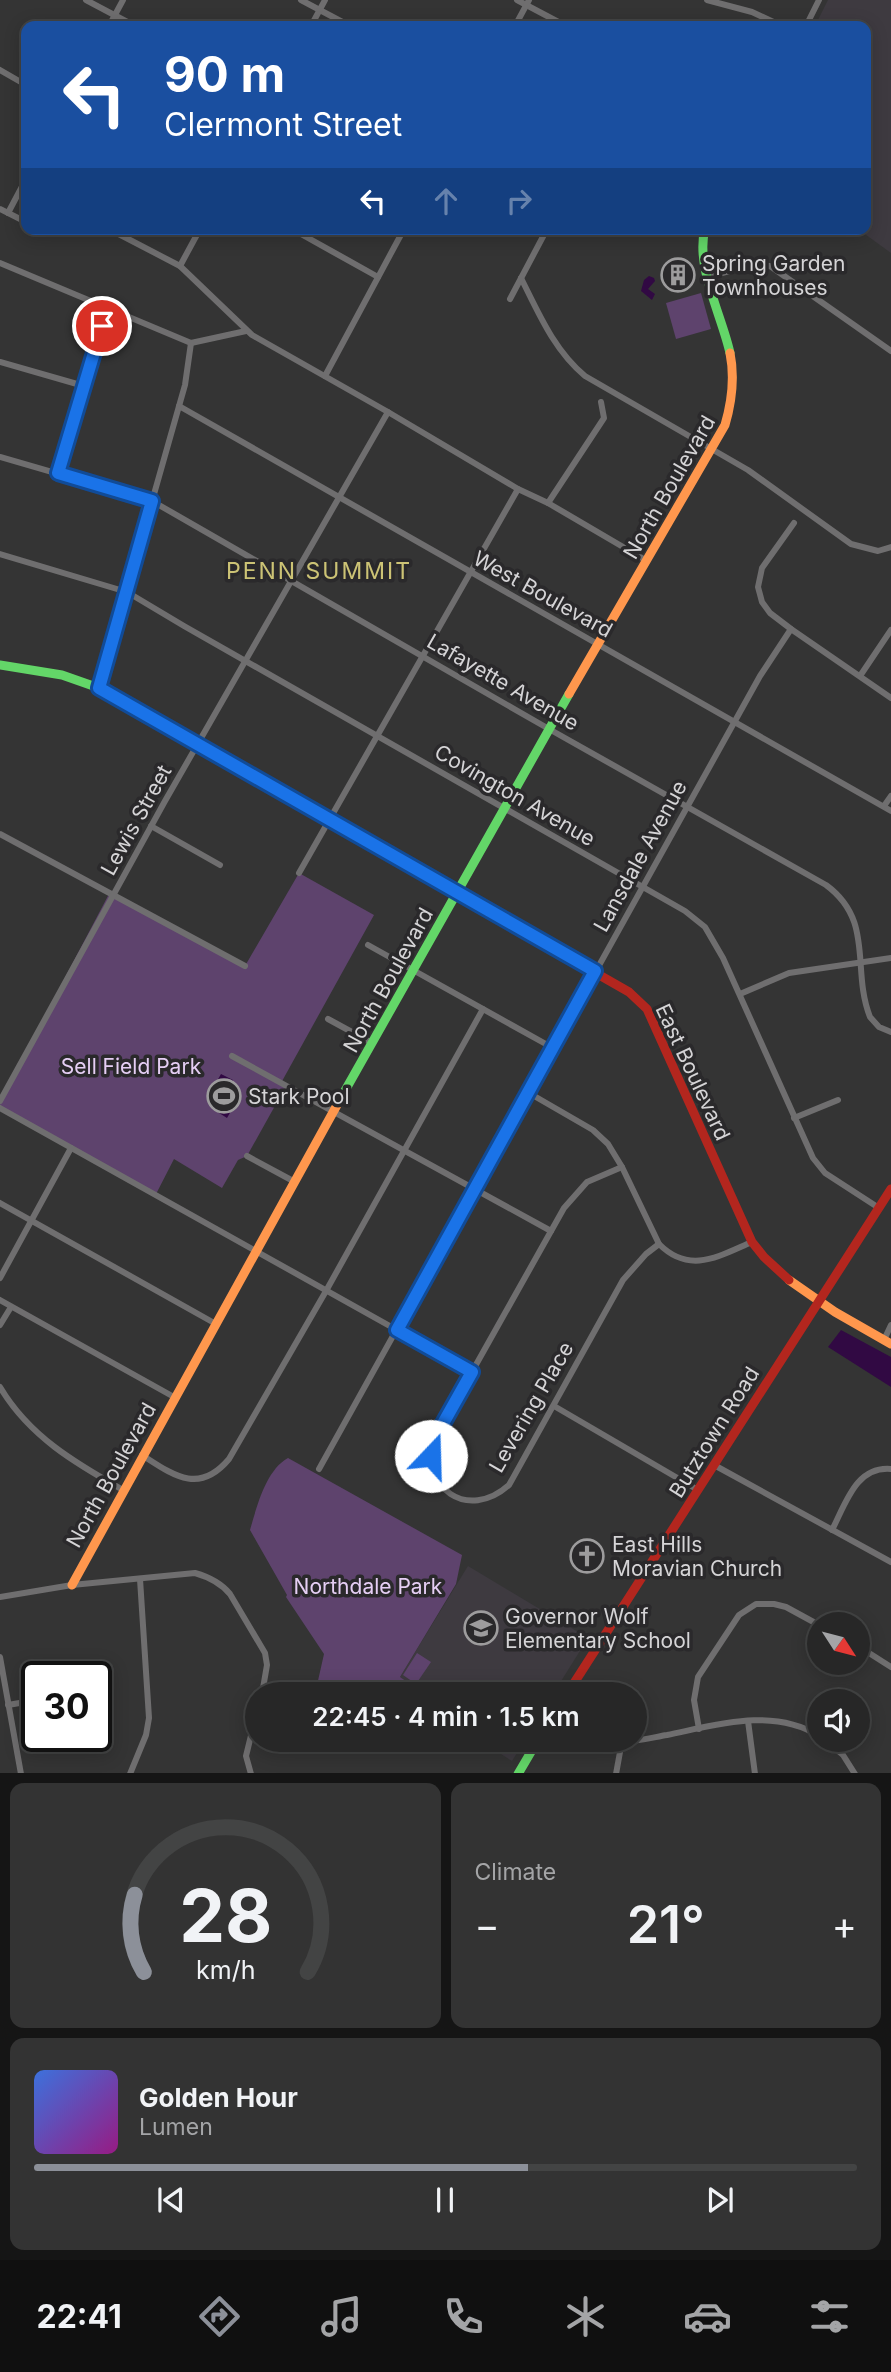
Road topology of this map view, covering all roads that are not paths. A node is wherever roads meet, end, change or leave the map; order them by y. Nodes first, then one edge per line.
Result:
1 (86, 0) edge
2 (123, 0) edge
3 (301, 0) edge
4 (325, 0) edge
5 (517, 0) edge
6 (707, 0) edge
7 (819, 0) edge
8 (528, 2) edge
9 (320, 10) junction
10 (115, 15) junction
11 (112, 21) edge
12 (126, 21) edge
13 (314, 21) edge
14 (341, 21) edge
15 (518, 21) edge
16 (558, 21) edge
17 (771, 21) edge
18 (808, 21) edge
19 (0, 70) edge
20 (21, 82) edge
21 (21, 188) edge
22 (0, 209) edge
23 (8, 213) junction
24 (21, 220) edge
25 (121, 235) edge
26 (197, 235) edge
27 (303, 235) edge
28 (401, 235) edge
29 (544, 235) edge
30 (703, 235) edge
31 (0, 263) edge
32 (180, 265) junction
33 (378, 277) junction
34 (521, 278) junction
35 (708, 278) junction
36 (510, 299) dead end
37 (107, 308) junction
38 (246, 331) junction
39 (191, 343) junction
40 (891, 351) edge
41 (0, 362) edge
42 (325, 376) junction
43 (84, 386) junction
44 (601, 402) dead end
45 (179, 407) junction
46 (388, 412) junction
47 (712, 448) junction
48 (0, 457) edge
49 (58, 473) junction
50 (518, 489) junction
51 (340, 498) junction
52 (152, 501) junction
53 (548, 503) junction
54 (794, 523) dead end
55 (891, 547) edge
56 (0, 554) edge
57 (647, 561) junction
58 (470, 573) junction
59 (292, 581) junction
60 (127, 592) junction
61 (791, 629) junction
62 (891, 630) edge
63 (599, 645) junction
64 (423, 656) junction
65 (246, 661) junction
66 (0, 665) edge
67 (860, 676) junction
68 (99, 688) junction
69 (891, 698) edge
70 (734, 723) junction
71 (549, 730) junction
72 (377, 737) junction
73 (198, 745) junction
74 (891, 796) edge
75 (884, 806) junction
76 (687, 807) junction
77 (503, 810) junction
78 (891, 811) edge
79 (329, 820) junction
80 (151, 826) junction
81 (0, 834) edge
82 (220, 865) dead end
83 (299, 873) dead end
84 (643, 887) junction
85 (457, 893) junction
86 (114, 897) junction
87 (368, 945) dead end
88 (891, 958) edge
89 (861, 963) junction
90 (245, 966) dead end
91 (413, 970) junction
92 (595, 971) junction
93 (740, 993) junction
94 (484, 1009) junction
95 (328, 1019) dead end
96 (891, 1032) edge
97 (372, 1043) junction
98 (553, 1048) junction
99 (232, 1056) dead end
100 (528, 1093) junction
101 (838, 1100) dead end
102 (0, 1101) edge
103 (0, 1108) edge
104 (333, 1112) junction
105 (794, 1118) junction
106 (71, 1148) junction
107 (405, 1151) junction
108 (247, 1156) dead end
109 (622, 1167) junction
110 (295, 1182) junction
111 (891, 1189) edge
112 (476, 1190) junction
113 (0, 1203) edge
114 (879, 1208) junction
115 (32, 1221) junction
116 (551, 1231) junction
117 (752, 1242) junction
118 (659, 1244) junction
119 (256, 1251) junction
120 (0, 1278) edge
121 (327, 1291) junction
122 (0, 1300) edge
123 (818, 1300) junction
124 (11, 1307) junction
125 (216, 1324) junction
126 (0, 1325) edge
127 (891, 1325) edge
128 (397, 1330) junction
129 (887, 1342) edge
130 (472, 1372) junction
131 (0, 1387) edge
132 (174, 1397) junction
133 (554, 1406) junction
134 (142, 1455) junction
135 (714, 1465) junction
136 (319, 1469) dead end
137 (891, 1469) edge
138 (122, 1490) junction
139 (698, 1490) junction
140 (832, 1530) junction
141 (891, 1562) edge
142 (140, 1579) junction
143 (72, 1585) junction
144 (0, 1597) edge
145 (807, 1618) edge
146 (870, 1654) edge
147 (0, 1657) edge
148 (891, 1667) edge
149 (264, 1682) edge
150 (575, 1682) edge
151 (21, 1702) edge
152 (8, 1704) junction
153 (747, 1721) junction
154 (699, 1729) junction
155 (807, 1730) edge
156 (647, 1739) edge
157 (247, 1752) edge
158 (531, 1752) edge
159 (620, 1752) edge
160 (839, 1752) edge
161 (21, 1773) edge
162 (130, 1773) edge
163 (251, 1773) edge
164 (518, 1773) edge
165 (616, 1773) edge
166 (755, 1773) edge
167 (855, 1773) edge

1 - 10 street
2 - 10 street
3 - 9 street
4 - 9 street
5 - 8 street
6 - 17 street
7 - 18 street
8 - 15 street
8 - 16 street
9 - 13 street
9 - 14 street
10 - 11 street
10 - 12 street
19 - 20 street
21 - 23 street
22 - 23 street
23 - 24 street
25 - 32 street
26 - 32 street
27 - 33 street
28 - 33 street
29 - 34 street
30 - 35 street, North Boulevard
31 - 37 street
32 - 38 street
33 - 42 street
34 - 36 street
34 - 47 street
35 - 40 street
35 - 47 street, North Boulevard
37 - 39 street
37 - 43 street
38 - 39 street
38 - 42 street
39 - 45 street
41 - 43 street
42 - 46 street
43 - 49 street
44 - 53 street
45 - 51 street, West Boulevard
45 - 52 street
46 - 50 street
46 - 51 street, Lewis Street
47 - 55 street
47 - 57 street, North Boulevard
48 - 49 street, Lafayette Avenue
49 - 52 street, Lafayette Avenue
50 - 53 street
50 - 58 street
51 - 58 street, West Boulevard
51 - 59 street, Lewis Street
52 - 59 street, Lafayette Avenue
52 - 60 street
53 - 57 street
54 - 61 street
56 - 60 street, Covington Avenue
57 - 63 street, North Boulevard
58 - 63 street, West Boulevard
58 - 64 street
59 - 64 street, Lafayette Avenue
59 - 65 street, Lewis Street
60 - 65 street, Covington Avenue
60 - 68 street
61 - 67 street
61 - 70 street, Lansdale Avenue
62 - 67 street
63 - 70 street, West Boulevard
63 - 71 street, North Boulevard
64 - 71 street, Lafayette Avenue
64 - 72 street
65 - 72 street, Covington Avenue
65 - 73 street, Lewis Street
66 - 68 street, East Boulevard
67 - 69 street
68 - 73 street, East Boulevard
70 - 75 street, West Boulevard
70 - 76 street, Lansdale Avenue
71 - 76 street, Lafayette Avenue
71 - 77 street, North Boulevard
72 - 77 street, Covington Avenue
72 - 79 street
73 - 79 street, East Boulevard
73 - 80 street, Lewis Street
74 - 75 street
75 - 78 street, West Boulevard
76 - 84 street, Lansdale Avenue
76 - 89 street, Lafayette Avenue
77 - 84 street, Covington Avenue
77 - 85 street, North Boulevard
79 - 83 street
79 - 85 street, East Boulevard
80 - 82 street
80 - 86 street, Lewis Street
81 - 86 street
84 - 92 street, Lansdale Avenue
84 - 93 street, Covington Avenue
85 - 91 street, North Boulevard
85 - 92 street, East Boulevard
86 - 90 street
86 - 102 street, Lewis Street
87 - 91 street
88 - 89 street
89 - 93 street
89 - 96 street, Lafayette Avenue
91 - 94 street
91 - 97 street, North Boulevard
92 - 98 street, Lansdale Avenue
92 - 117 street, East Boulevard
93 - 105 street, Covington Avenue
94 - 98 street
94 - 107 street
95 - 97 street
97 - 104 street, North Boulevard
98 - 100 street, Lansdale Avenue
99 - 104 street
100 - 109 street
100 - 112 street, Lansdale Avenue
101 - 105 street
103 - 106 street
104 - 107 street
104 - 110 street, North Boulevard
105 - 114 street, Covington Avenue
106 - 115 street
106 - 119 street
107 - 112 street
107 - 121 street
108 - 110 street
109 - 116 street, Levering Place
109 - 118 street
110 - 119 street, North Boulevard
111 - 114 street, Butztown Road
112 - 116 street
112 - 128 street, Lansdale Avenue
113 - 115 street
114 - 123 street, Butztown Road
115 - 120 street
115 - 125 street
116 - 130 street, Levering Place
117 - 118 street
117 - 123 street, East Boulevard
118 - 133 street, Levering Place
119 - 121 street
119 - 125 street, North Boulevard
121 - 128 street
121 - 134 street
122 - 124 street
123 - 129 street, East Boulevard
123 - 135 street, Butztown Road
124 - 126 street
124 - 132 street
125 - 132 street, North Boulevard
127 - 129 street
128 - 130 street
128 - 136 street, Lansdale Avenue
130 - 133 street, Levering Place
131 - 138 street
132 - 134 street, North Boulevard
133 - 139 street
134 - 138 street, North Boulevard
135 - 139 street, Butztown Road
135 - 140 street
137 - 140 street
138 - 143 street, North Boulevard
139 - 150 street, Butztown Road
140 - 141 street
142 - 143 street
142 - 149 street
142 - 162 street
143 - 144 street
145 - 154 street
146 - 148 street
147 - 152 street
151 - 152 street
152 - 161 street
153 - 154 street
153 - 155 street
153 - 166 street
154 - 156 street
157 - 163 street
158 - 164 street
159 - 165 street
160 - 167 street

